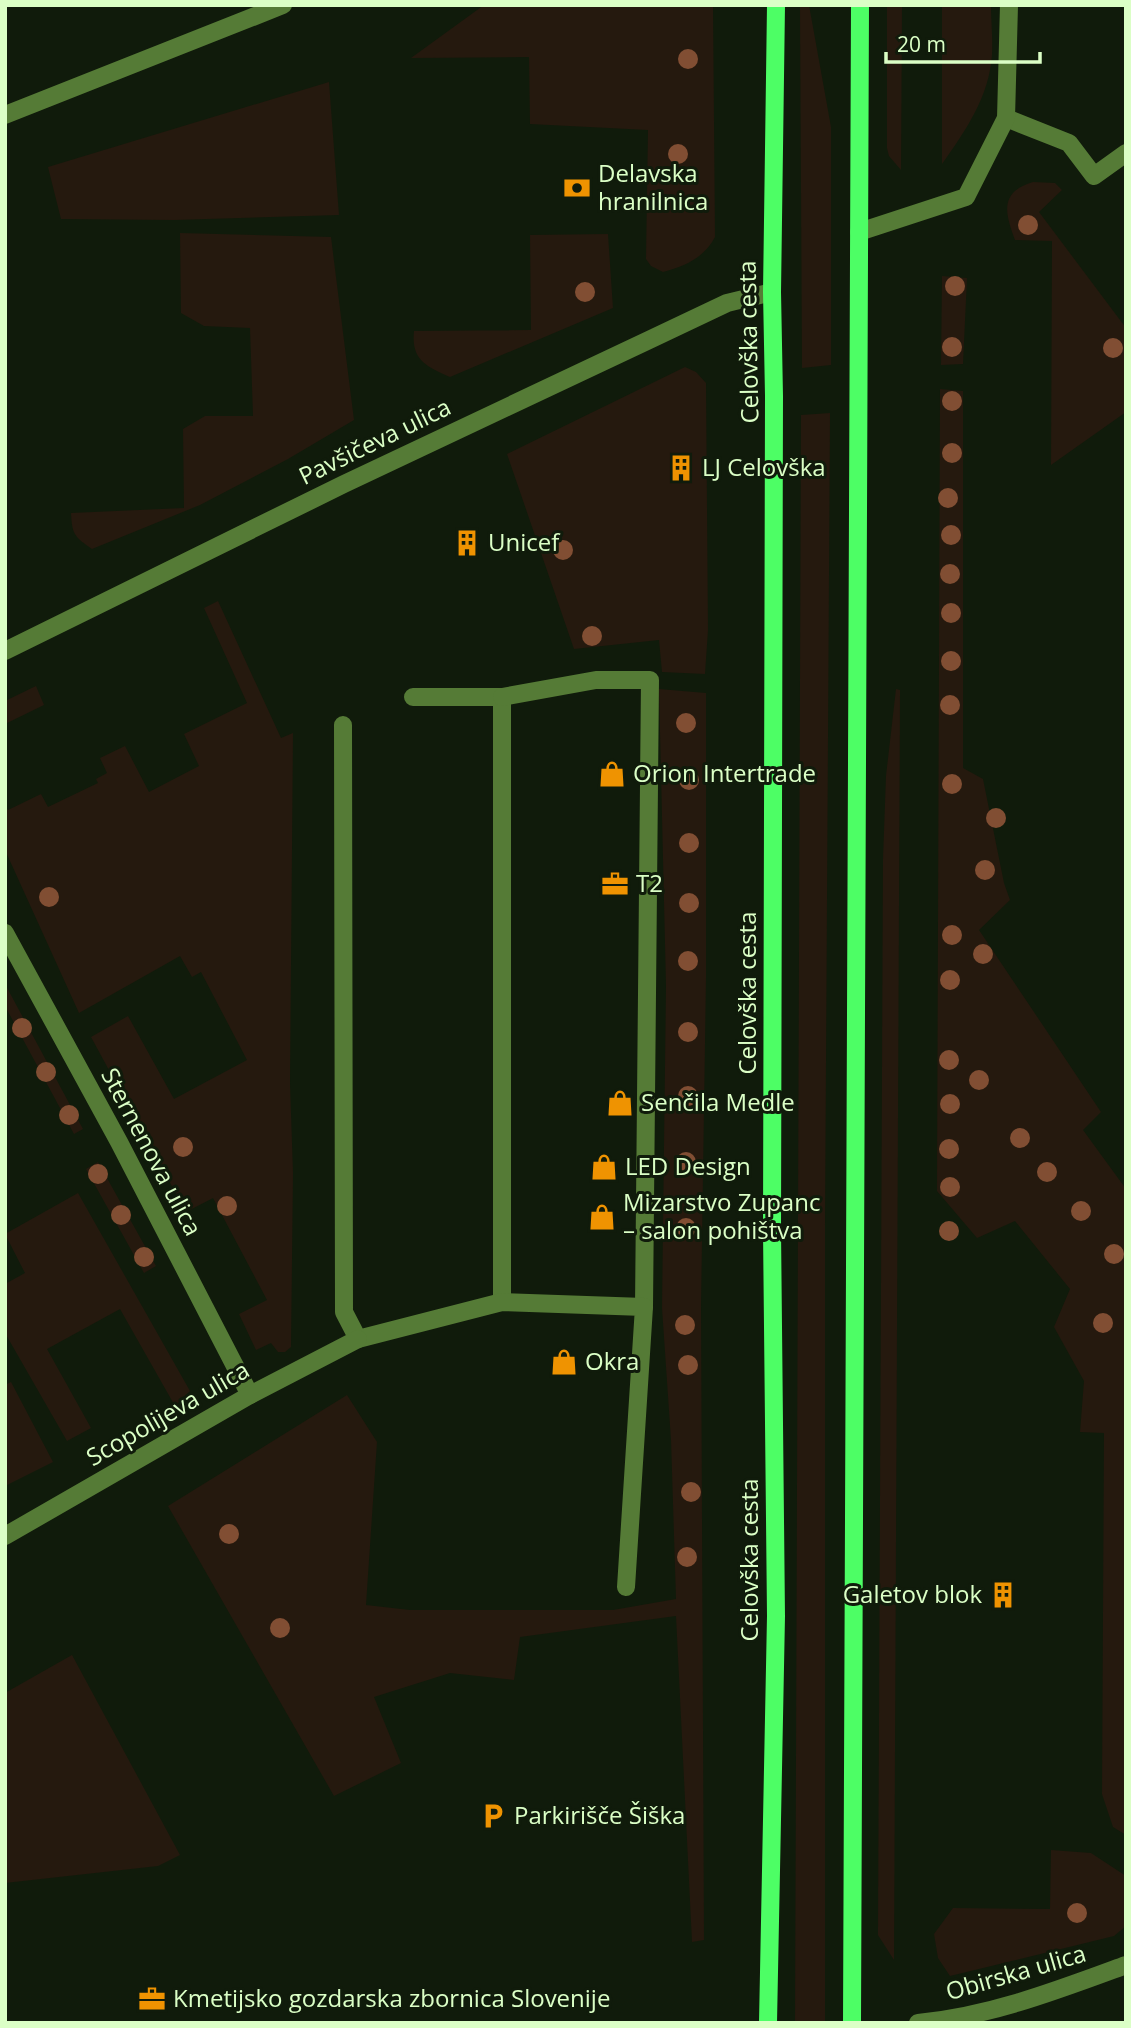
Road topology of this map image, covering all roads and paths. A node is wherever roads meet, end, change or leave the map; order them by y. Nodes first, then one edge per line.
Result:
1 (283, 5) edge
2 (776, 5) edge
3 (860, 5) edge
4 (1009, 5) edge
5 (5, 115) edge
6 (1006, 118) junction
7 (1126, 153) edge
8 (859, 232) junction
9 (772, 292) junction
10 (5, 651) edge
11 (413, 696) dead end
12 (502, 697) junction
13 (343, 725) dead end
14 (5, 933) edge
15 (502, 1302) junction
16 (644, 1307) junction
17 (358, 1339) junction
18 (250, 1395) junction
19 (5, 1536) edge
20 (626, 1587) dead end
21 (1126, 1965) edge
22 (768, 2023) edge
23 (852, 2023) edge
24 (919, 2023) edge

1 - 5 street
2 - 9 main road, Celovška cesta
3 - 8 main road
4 - 6 street
6 - 7 street
6 - 8 street
8 - 23 main road
9 - 10 street, Pavšičeva ulica
9 - 22 main road, Celovška cesta
11 - 12 street
12 - 15 street
12 - 16 street
13 - 17 street
14 - 18 street, Sternenova ulica
15 - 16 street, Scopolijeva ulica
15 - 17 street, Scopolijeva ulica
16 - 20 street
17 - 18 street, Scopolijeva ulica
18 - 19 street, Scopolijeva ulica
21 - 24 street, Obirska ulica

